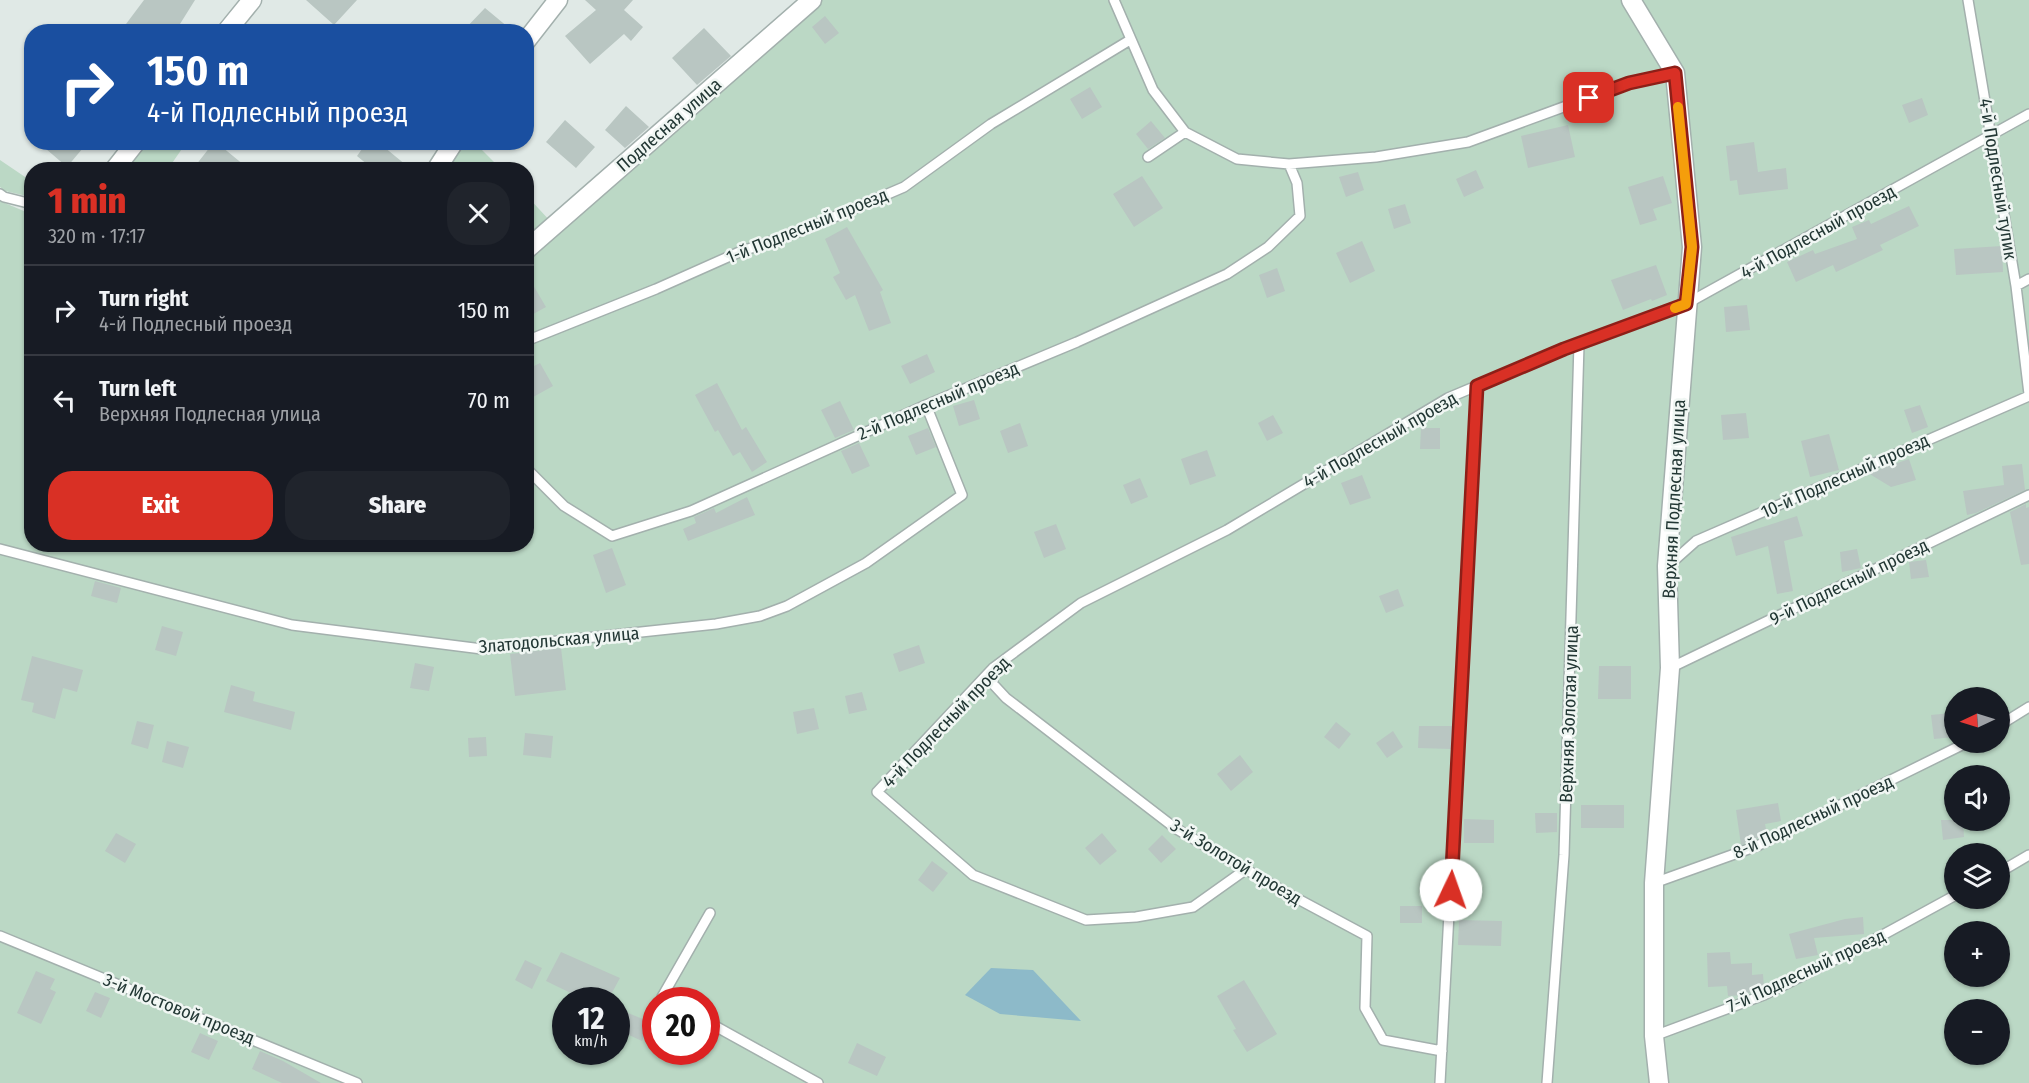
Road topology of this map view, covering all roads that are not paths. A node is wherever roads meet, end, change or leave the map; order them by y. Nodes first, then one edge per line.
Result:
1 (252, 0) edge
2 (558, 0) edge
3 (812, 0) edge
4 (1114, 0) edge
5 (1631, 0) edge
6 (1968, 0) edge
7 (232, 24) edge
8 (534, 31) edge
9 (1130, 40) junction
10 (1675, 73) junction
11 (2029, 114) edge
12 (1185, 132) junction
13 (1992, 136) junction
14 (130, 150) edge
15 (1148, 157) dead end
16 (120, 162) edge
17 (1289, 164) junction
18 (0, 194) edge
19 (24, 202) edge
20 (534, 243) edge
21 (2029, 279) edge
22 (2016, 286) junction
23 (1686, 304) junction
24 (534, 338) edge
25 (1579, 344) junction
26 (1477, 386) junction
27 (2029, 395) edge
28 (926, 405) junction
29 (534, 476) edge
30 (2029, 495) edge
31 (0, 549) edge
32 (1667, 566) junction
33 (993, 668) junction
34 (1670, 668) junction
35 (2029, 707) edge
36 (2010, 718) edge
37 (1946, 753) edge
38 (2029, 855) edge
39 (2010, 866) edge
40 (1245, 870) junction
41 (1653, 884) junction
42 (1944, 902) edge
43 (710, 913) dead end
44 (0, 936) edge
45 (669, 987) edge
46 (720, 1029) edge
47 (1654, 1036) junction
48 (1442, 1051) junction
49 (357, 1083) edge
50 (818, 1083) edge
51 (1440, 1083) edge
52 (1547, 1083) edge
53 (1659, 1083) edge

1 - 7 street
2 - 8 street
3 - 20 street, Подлесная улица
4 - 9 lane
5 - 10 street, Верхняя Подлесная улица
6 - 13 lane, 4-й Подлесный тупик
9 - 12 lane
9 - 24 lane, 1-й Подлесный проезд
10 - 17 lane
10 - 23 street, Верхняя Подлесная улица
11 - 13 lane, 4-й Подлесный проезд
12 - 15 lane
12 - 17 lane
13 - 22 lane, 4-й Подлесный тупик
13 - 23 lane, 4-й Подлесный проезд
14 - 16 street
17 - 28 lane, 2-й Подлесный проезд
18 - 19 lane
21 - 22 lane
22 - 27 lane, 4-й Подлесный тупик
23 - 25 lane, 4-й Подлесный проезд
23 - 32 street, Верхняя Подлесная улица
25 - 26 lane, 4-й Подлесный проезд
25 - 52 lane, Верхняя Золотая улица
26 - 33 lane, 4-й Подлесный проезд
26 - 48 lane
27 - 32 lane, 10-й Подлесный проезд
28 - 29 lane, 2-й Подлесный проезд
28 - 31 lane, Златодольская улица
30 - 34 lane, 9-й Подлесный проезд
32 - 34 street, Верхняя Подлесная улица
33 - 40 lane, 3-й Золотой проезд
33 - 40 lane, 4-й Подлесный проезд
34 - 41 street, Верхняя Подлесная улица
35 - 36 lane
37 - 41 lane, 8-й Подлесный проезд
38 - 39 lane
40 - 48 lane, 3-й Золотой проезд
41 - 47 street, Верхняя Подлесная улица
42 - 47 lane, 7-й Подлесный проезд
43 - 45 lane
44 - 49 lane, 3-й Мостовой проезд
46 - 50 lane
47 - 53 street, Верхняя Подлесная улица
48 - 51 lane

